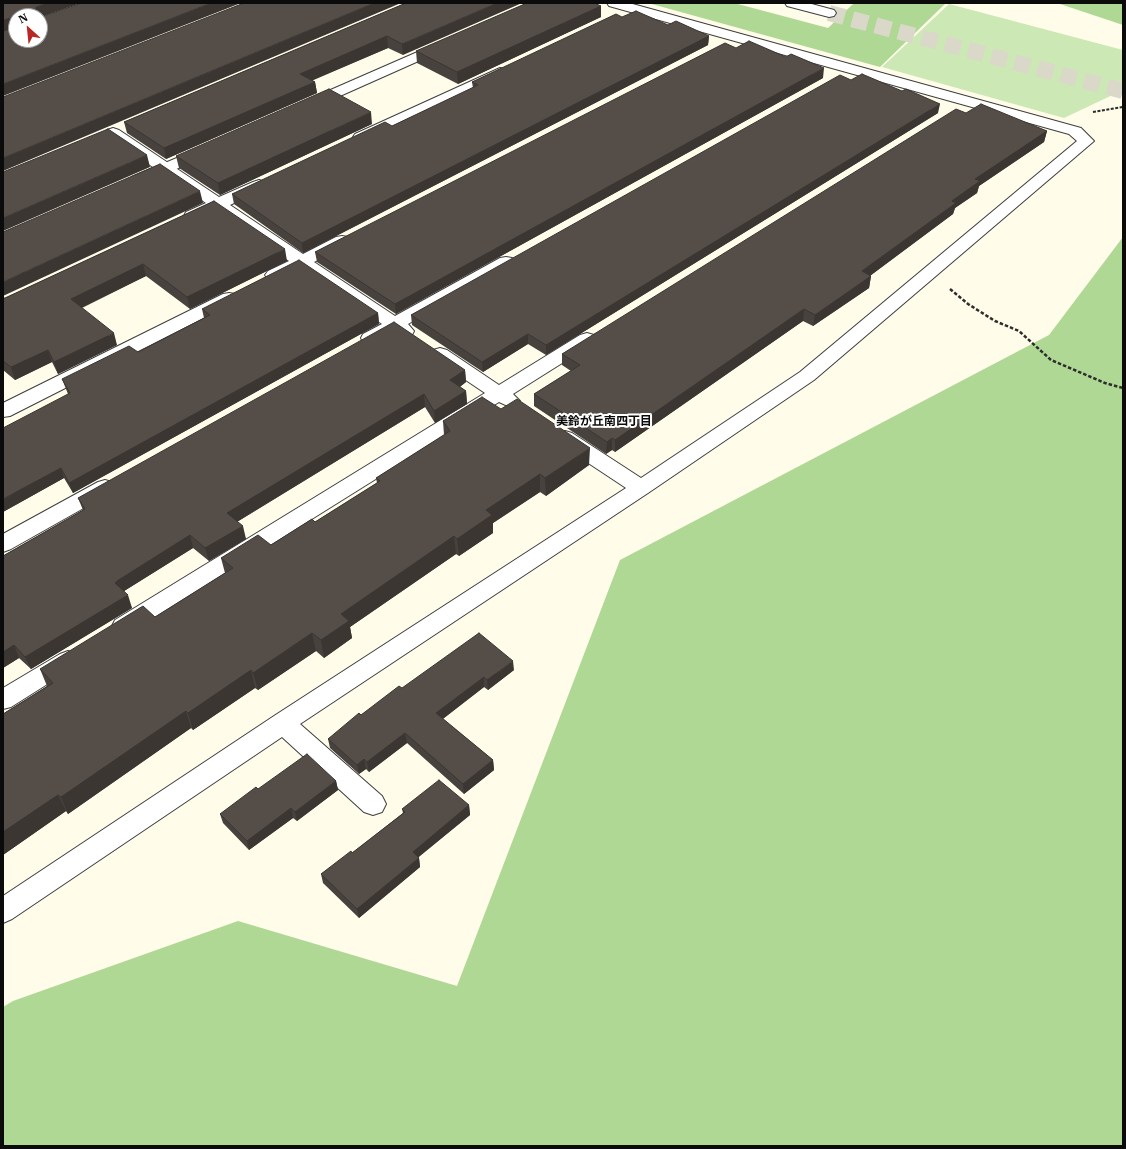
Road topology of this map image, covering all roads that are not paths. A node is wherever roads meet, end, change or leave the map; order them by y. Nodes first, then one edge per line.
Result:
1 (792, 3) edge
2 (613, 11) edge
3 (829, 13) tunnel mouth
4 (457, 38) edge
5 (737, 38) junction
6 (716, 49) edge
7 (512, 66) edge
8 (851, 70) junction
9 (831, 82) edge
10 (970, 101) junction
11 (297, 110) edge
12 (948, 115) edge
13 (113, 133) edge
14 (348, 143) edge
15 (218, 145) edge
16 (167, 168) junction
17 (269, 180) edge
18 (124, 186) edge
19 (220, 204) junction
20 (176, 224) edge
21 (358, 233) edge
22 (520, 255) edge
23 (302, 262) junction
24 (395, 324) junction
25 (600, 332) edge
26 (354, 347) edge
27 (499, 394) junction
28 (3, 411) edge
29 (525, 411) edge
30 (550, 428) edge
31 (120, 478) edge
32 (640, 488) junction
33 (3, 544) edge
34 (105, 637) edge
35 (85, 650) edge
36 (3, 700) edge
37 (283, 723) junction
38 (374, 804) dead end
39 (3, 911) edge

1 - 3 street
2 - 5 street
4 - 11 street
5 - 6 street
5 - 8 street
7 - 14 street
8 - 9 street
8 - 10 street
10 - 12 street
10 - 32 street
13 - 16 street
15 - 16 street
16 - 18 street
16 - 19 street
17 - 19 street
19 - 20 street
19 - 23 street
21 - 23 street
22 - 24 street
23 - 24 street
23 - 28 street
24 - 26 street
24 - 27 street
25 - 27 street
27 - 29 street
27 - 34 street
30 - 32 street
31 - 33 street
32 - 37 street
35 - 36 street
37 - 38 street
37 - 39 street

